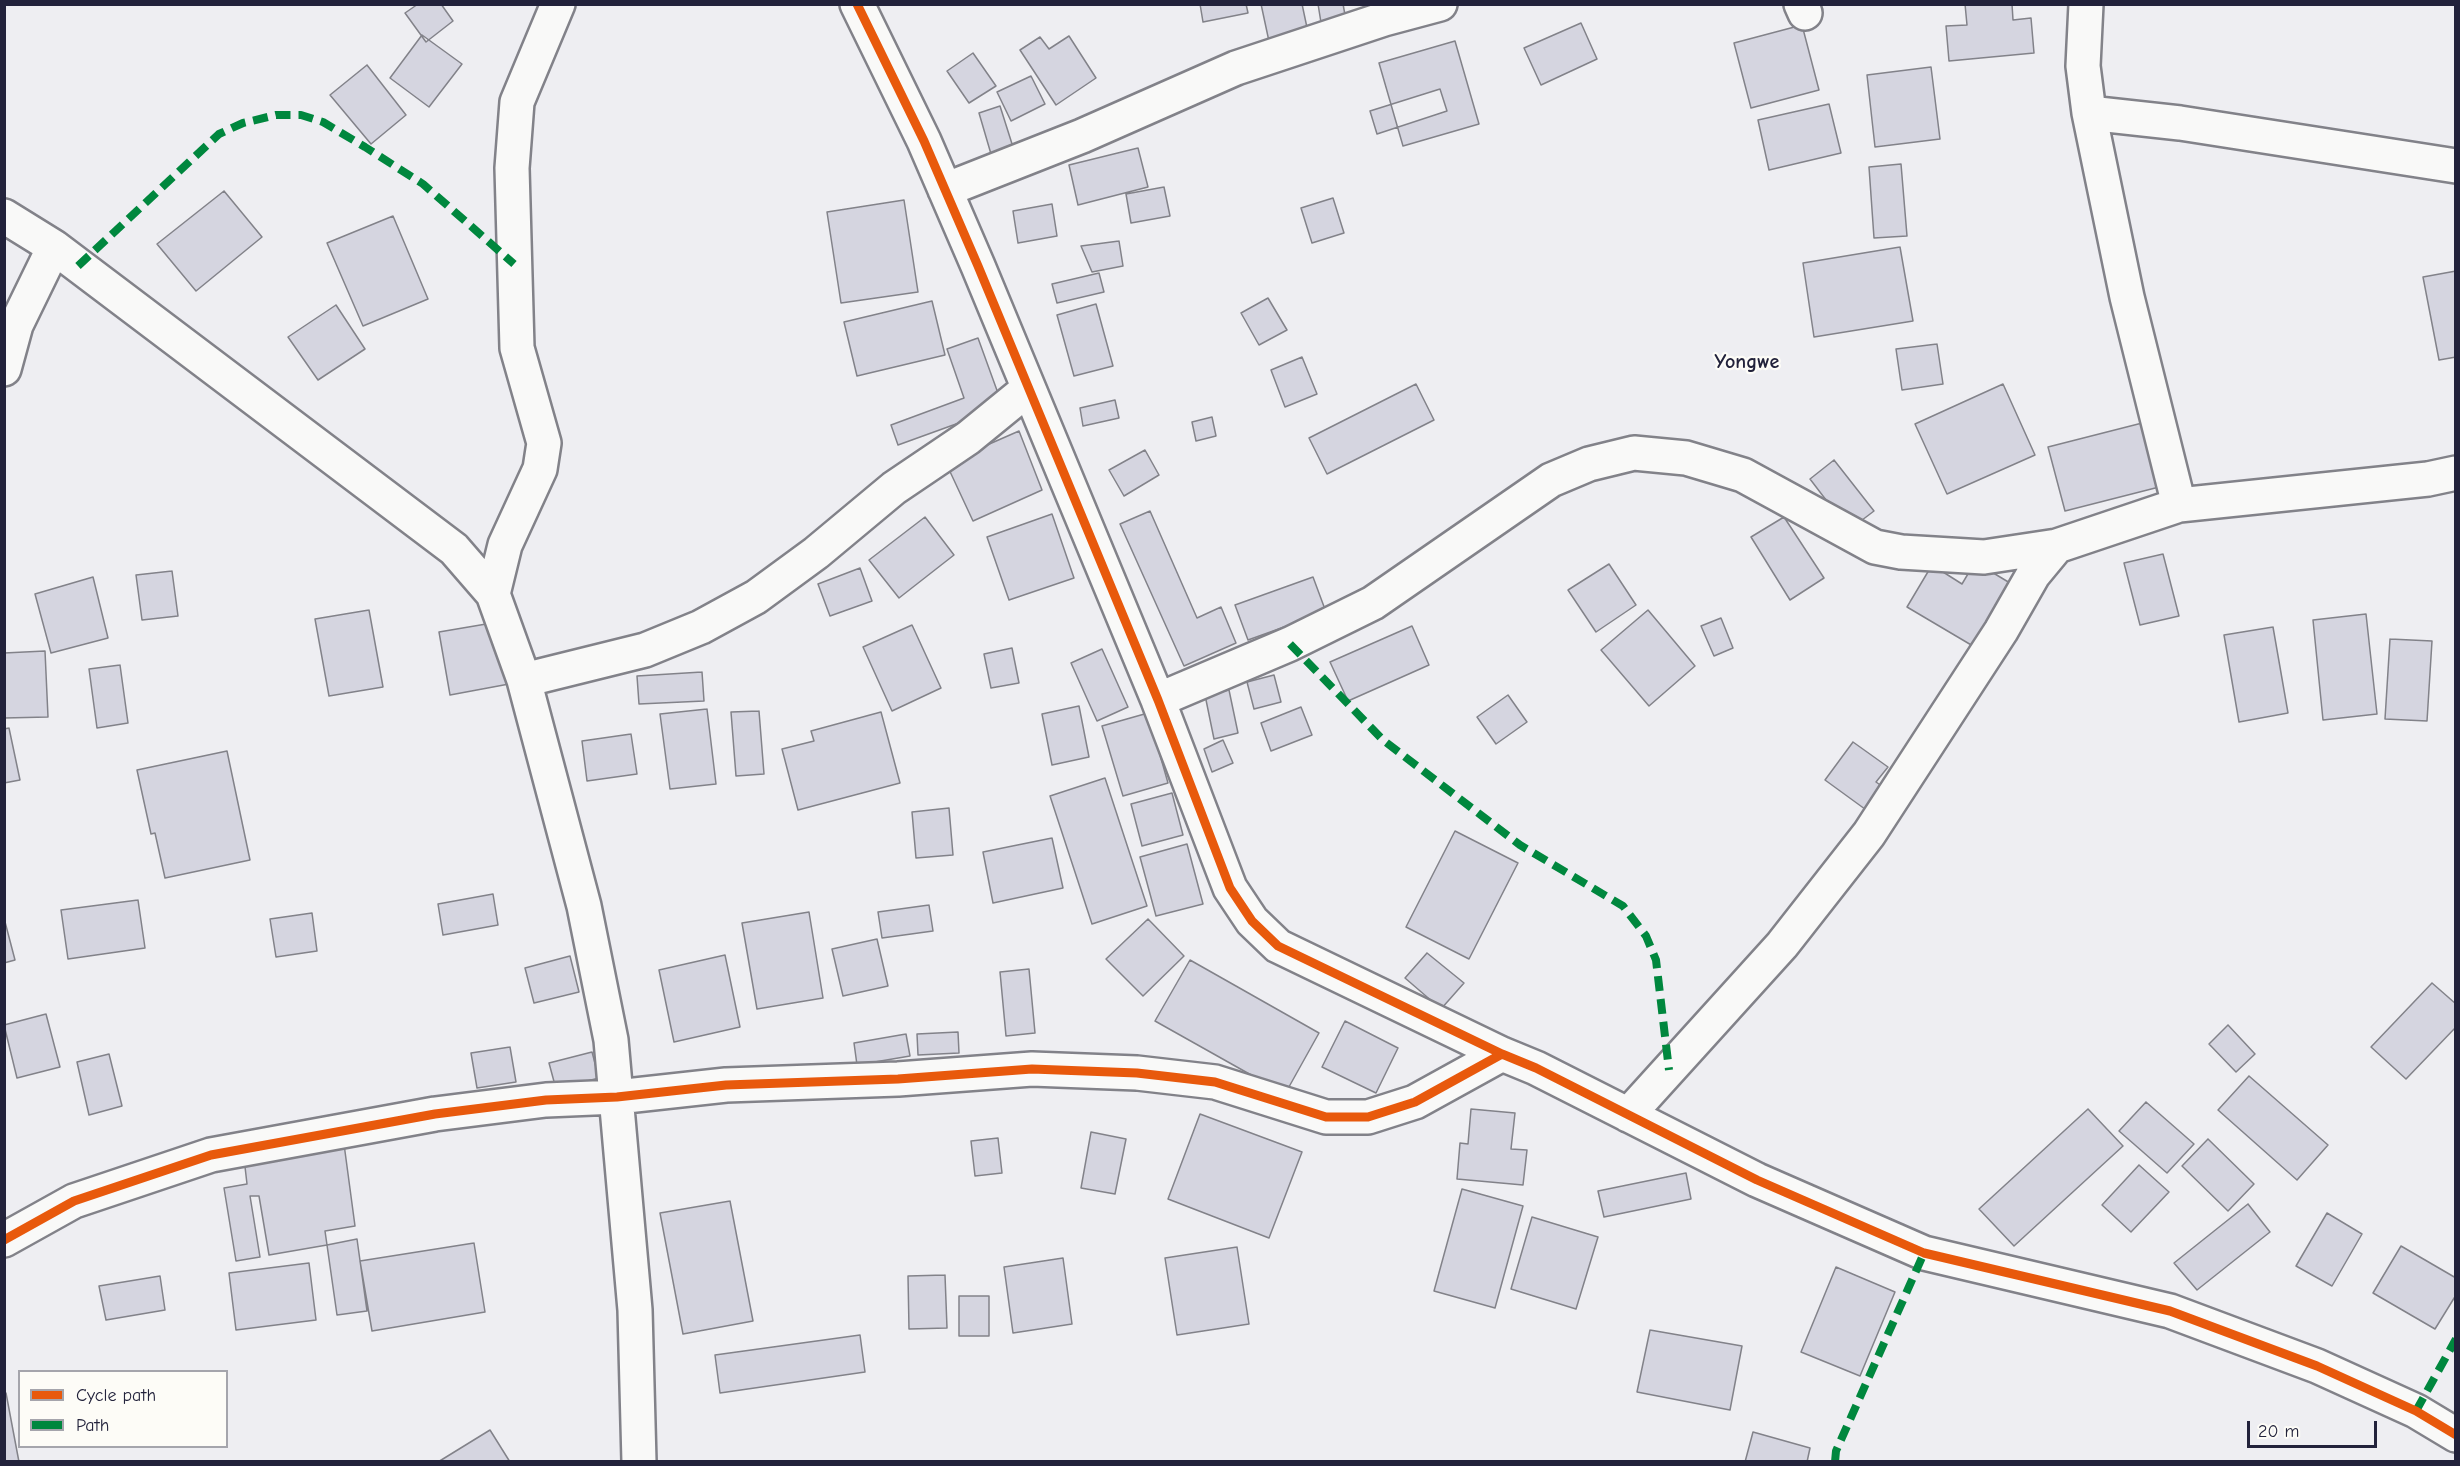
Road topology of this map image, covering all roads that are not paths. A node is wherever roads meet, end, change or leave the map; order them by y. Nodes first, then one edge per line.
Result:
1 (558, 4) edge
2 (857, 4) edge
3 (1440, 4) edge
4 (2086, 4) edge
5 (2089, 113) junction
6 (2456, 166) edge
7 (945, 190) junction
8 (4, 216) edge
9 (54, 247) junction
10 (4, 369) edge
11 (1028, 389) junction
12 (2456, 473) edge
13 (2179, 505) junction
14 (2057, 546) junction
15 (493, 594) junction
16 (524, 680) junction
17 (1158, 700) junction
18 (1502, 1054) junction
19 (617, 1097) junction
20 (1628, 1115) junction
21 (4, 1240) edge
22 (2456, 1435) edge
23 (639, 1461) edge

1 - 15 street
2 - 7 street
3 - 7 street
4 - 5 street
5 - 6 street
5 - 13 street
7 - 11 street
8 - 9 street
9 - 10 street
9 - 15 street
11 - 16 street
11 - 17 street
12 - 13 street
13 - 14 street
14 - 17 street
14 - 20 street
15 - 16 street
16 - 19 street
17 - 18 street
18 - 19 street
18 - 20 street
19 - 21 street
19 - 23 street
20 - 22 street

